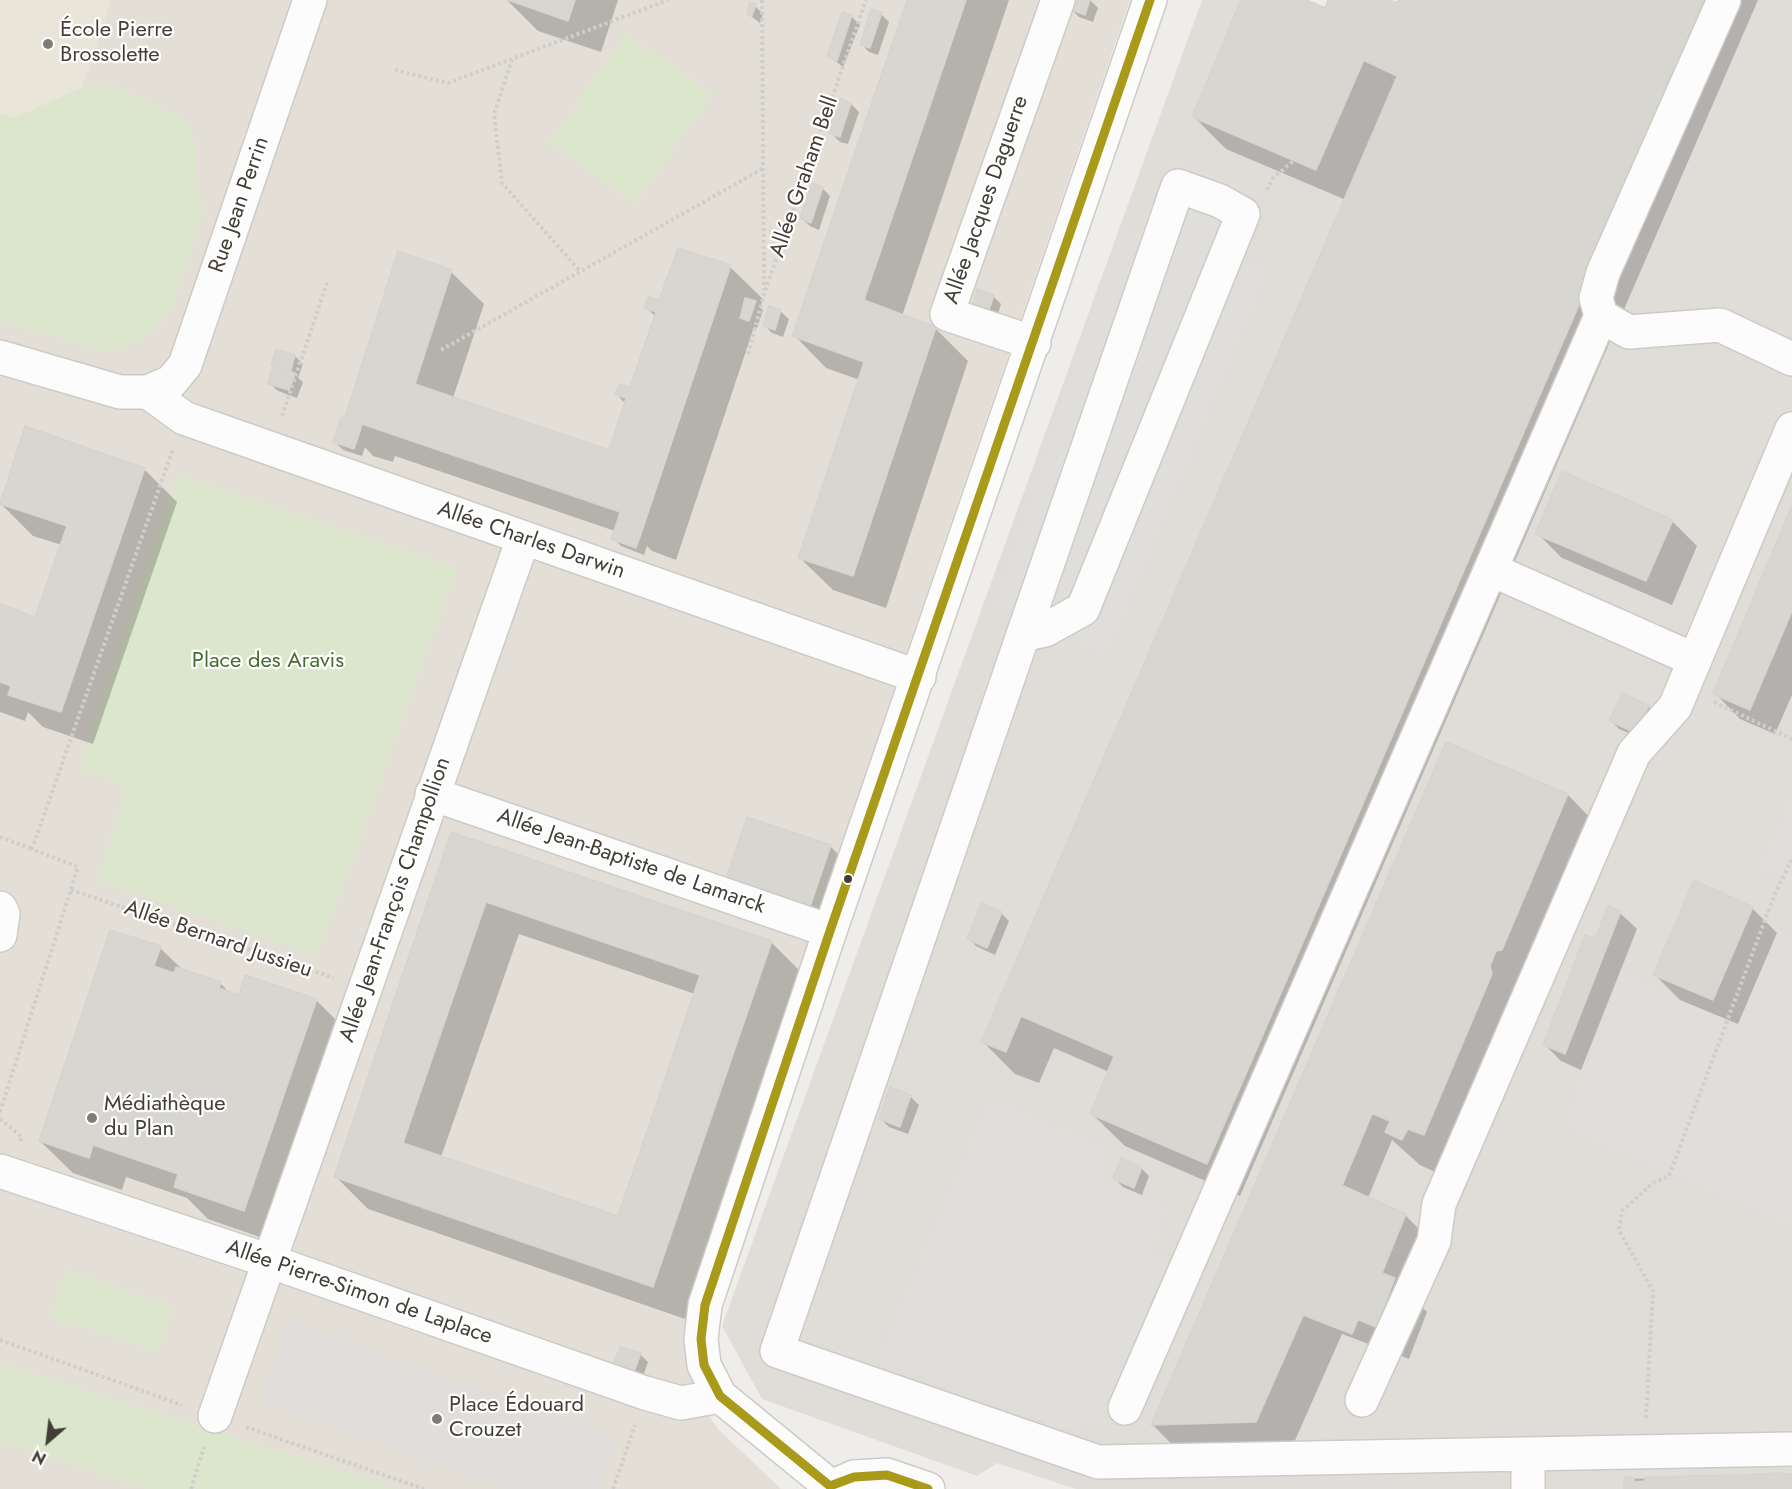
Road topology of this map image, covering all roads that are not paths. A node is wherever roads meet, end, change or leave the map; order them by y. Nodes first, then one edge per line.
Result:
1 (310, 0) edge
2 (1058, 0) edge
3 (1150, 0) edge
4 (1724, 0) edge
5 (1601, 316) junction
6 (1034, 343) junction
7 (0, 357) edge
8 (1792, 359) edge
9 (148, 392) junction
10 (1792, 429) edge
11 (523, 539) junction
12 (1492, 570) junction
13 (1023, 635) junction
14 (1689, 674) junction
15 (920, 677) junction
16 (432, 794) junction
17 (0, 908) edge
18 (830, 931) junction
19 (0, 936) edge
20 (0, 1171) edge
21 (269, 1261) junction
22 (720, 1396) junction
23 (1362, 1400) dead end
24 (1125, 1408) dead end
25 (215, 1416) road end
26 (1792, 1449) edge
27 (1528, 1454) junction
28 (829, 1488) edge
29 (927, 1489) edge
30 (1528, 1489) edge

1 - 9 street, Rue Jean Perrin
2 - 6 street, Allée Jacques Daguerre
3 - 6 street
4 - 5 street
5 - 8 street
5 - 12 street
6 - 15 street
7 - 9 street
9 - 11 street, Allée Charles Darwin
10 - 14 street
11 - 15 street, Allée Charles Darwin
11 - 16 street, Allée Jean-François Champollion
12 - 14 street
12 - 24 street
13 - 13 street
13 - 27 street
14 - 23 street
15 - 18 street
16 - 18 street, Allée Jean-Baptiste de Lamarck
16 - 21 street, Allée Jean-François Champollion
17 - 19 street
18 - 22 street
20 - 21 street, Allée Pierre-Simon de Laplace
21 - 22 street, Allée Pierre-Simon de Laplace
21 - 25 street, Allée Jean-François Champollion
22 - 28 street
26 - 27 street
27 - 30 street
28 - 29 street

